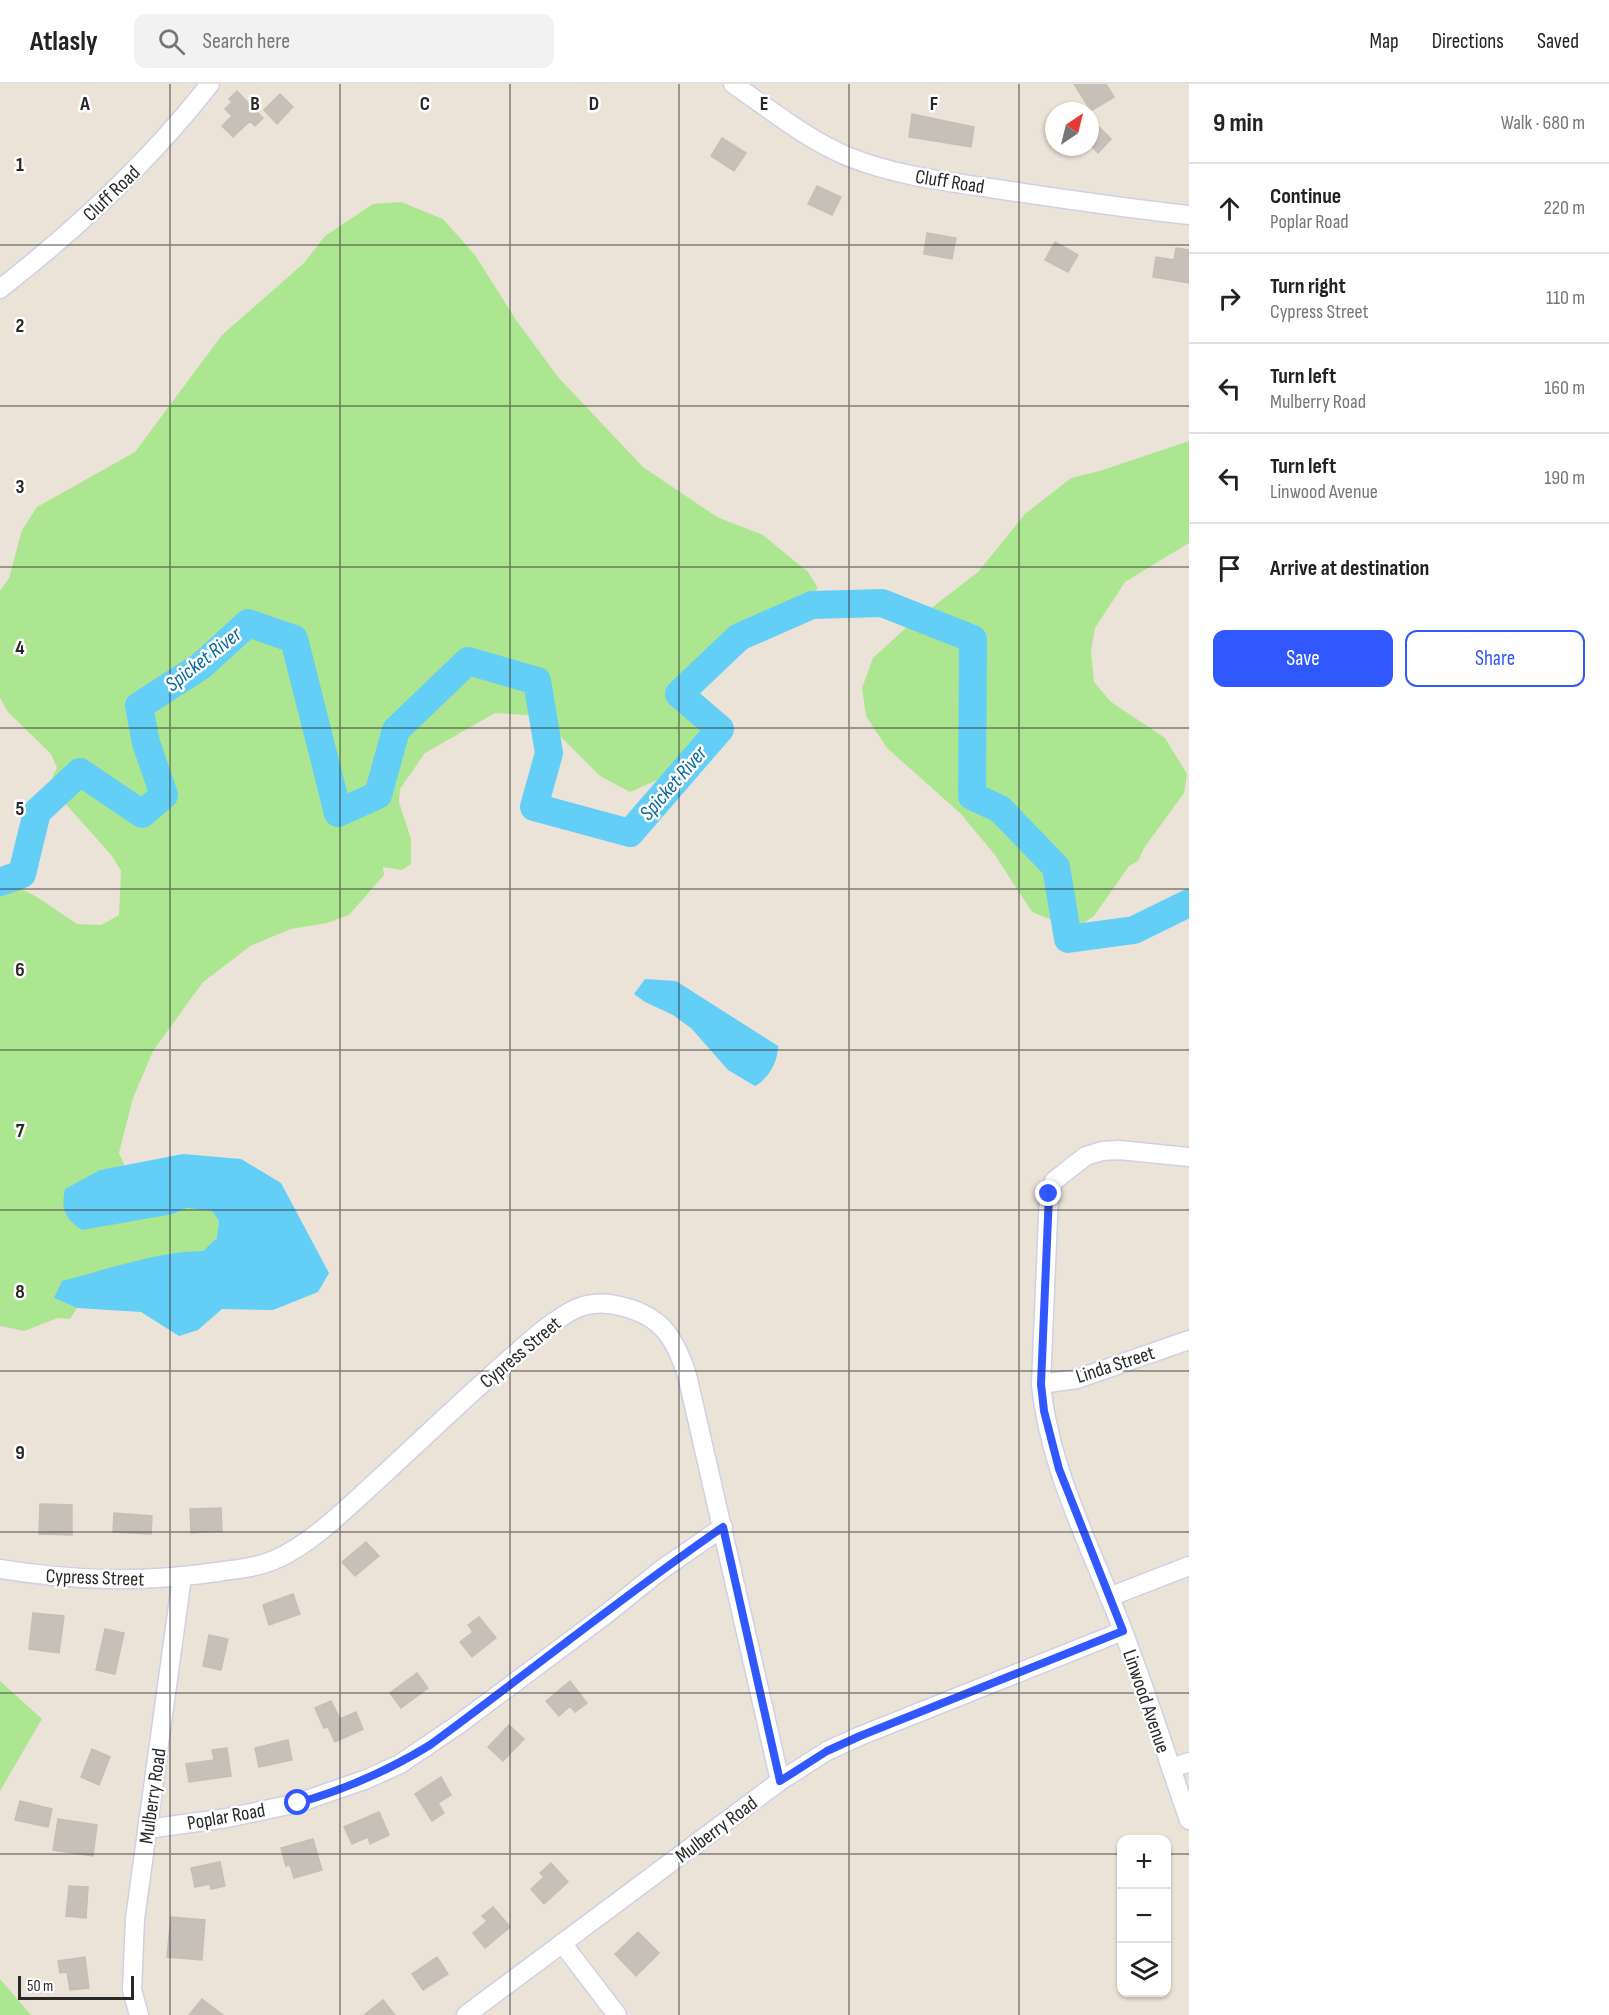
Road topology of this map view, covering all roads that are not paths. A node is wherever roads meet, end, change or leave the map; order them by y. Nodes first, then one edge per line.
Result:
1 (210, 84) edge
2 (733, 84) edge
3 (1189, 215) edge
4 (0, 289) edge
5 (1189, 1157) edge
6 (1189, 1340) edge
7 (1041, 1384) junction
8 (723, 1527) junction
9 (1189, 1566) edge
10 (0, 1569) edge
11 (182, 1577) junction
12 (1109, 1597) junction
13 (1123, 1631) junction
14 (1189, 1762) edge
15 (1171, 1769) junction
16 (780, 1781) junction
17 (1189, 1820) edge
18 (147, 1829) junction
19 (562, 1943) junction
20 (139, 2015) edge
21 (466, 2015) edge
22 (617, 2015) edge

1 - 4 street, Cluff Road
2 - 3 street, Cluff Road
5 - 7 street, Linwood Avenue
6 - 7 street, Linda Street
7 - 12 street, Linwood Avenue
8 - 11 street, Cypress Street
8 - 16 street, Cypress Street
8 - 18 street, Poplar Road
9 - 12 street
10 - 11 street, Cypress Street
11 - 18 street, Mulberry Road
12 - 13 street, Linwood Avenue
13 - 15 street, Linwood Avenue
13 - 16 street, Mulberry Road
14 - 15 street
15 - 17 street, Linwood Avenue
16 - 19 street, Mulberry Road
18 - 20 street, Mulberry Road
19 - 21 street, Mulberry Road
19 - 22 street

